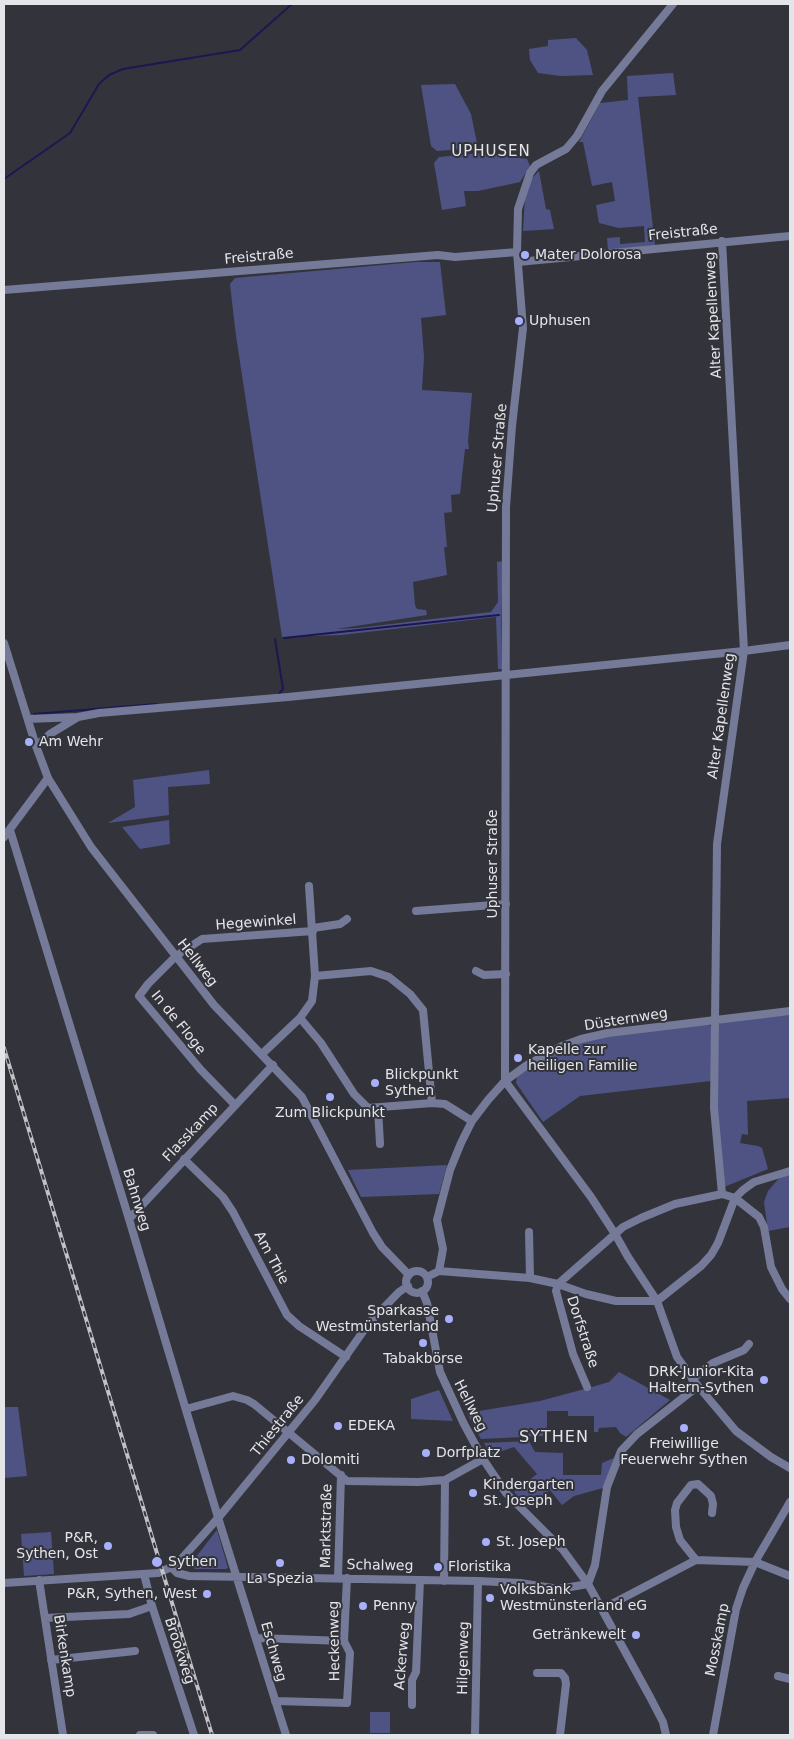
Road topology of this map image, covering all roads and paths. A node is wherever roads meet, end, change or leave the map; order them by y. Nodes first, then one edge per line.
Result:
1 (673, 4) edge
2 (790, 236) edge
3 (722, 241) junction
4 (517, 252) junction
5 (518, 262) junction
6 (4, 290) edge
7 (4, 643) edge
8 (790, 645) edge
9 (744, 651) junction
10 (506, 674) junction
11 (78, 717) junction
12 (28, 719) junction
13 (36, 746) junction
14 (48, 778) junction
15 (10, 830) junction
16 (4, 838) edge
17 (309, 886) dead end
18 (506, 904) junction
19 (416, 911) dead end
20 (347, 919) dead end
21 (313, 930) junction
22 (176, 956) junction
23 (476, 971) dead end
24 (506, 974) junction
25 (315, 976) junction
26 (790, 1011) edge
27 (300, 1018) junction
28 (716, 1020) junction
29 (262, 1054) junction
30 (273, 1065) junction
31 (505, 1082) junction
32 (432, 1103) junction
33 (235, 1105) junction
34 (378, 1108) junction
35 (472, 1121) junction
36 (380, 1144) dead end
37 (184, 1159) junction
38 (790, 1171) edge
39 (722, 1194) junction
40 (735, 1198) junction
41 (129, 1219) junction
42 (529, 1232) dead end
43 (615, 1234) junction
44 (440, 1272) junction
45 (409, 1275) junction
46 (427, 1277) junction
47 (530, 1278) junction
48 (558, 1284) junction
49 (408, 1286) junction
50 (422, 1291) junction
51 (790, 1299) edge
52 (657, 1301) junction
53 (749, 1344) dead end
54 (346, 1357) junction
55 (692, 1379) junction
56 (698, 1386) junction
57 (587, 1387) dead end
58 (186, 1409) junction
59 (289, 1432) junction
60 (483, 1459) junction
61 (790, 1468) edge
62 (340, 1475) junction
63 (445, 1480) junction
64 (790, 1502) edge
65 (712, 1513) dead end
66 (219, 1517) junction
67 (696, 1560) junction
68 (755, 1562) junction
69 (172, 1568) junction
70 (144, 1574) junction
71 (237, 1576) junction
72 (790, 1576) edge
73 (338, 1578) junction
74 (347, 1578) junction
75 (39, 1580) junction
76 (420, 1580) junction
77 (444, 1581) junction
78 (478, 1581) junction
79 (4, 1583) edge
80 (588, 1584) junction
81 (152, 1606) junction
82 (602, 1609) junction
83 (45, 1618) junction
84 (257, 1638) junction
85 (344, 1641) junction
86 (135, 1651) dead end
87 (52, 1660) junction
88 (537, 1673) dead end
89 (778, 1676) dead end
90 (790, 1679) edge
91 (275, 1701) junction
92 (412, 1705) dead end
93 (63, 1735) edge
94 (140, 1735) edge
95 (153, 1735) edge
96 (194, 1735) edge
97 (286, 1735) edge
98 (475, 1735) edge
99 (560, 1735) edge
100 (666, 1735) edge
101 (713, 1735) edge

1 - 4 street, Uphuser Straße
2 - 3 street, Freistraße
3 - 5 street, Freistraße
3 - 9 street, Alter Kapellenweg
4 - 5 street, Uphuser Straße
4 - 6 street, Freistraße
5 - 10 street, Uphuser Straße
7 - 12 street, Hellweg
8 - 9 street
9 - 10 street
9 - 28 street, Alter Kapellenweg
10 - 11 street
10 - 18 street, Uphuser Straße
11 - 12 street
11 - 13 street
12 - 13 street, Hellweg
13 - 14 street, Hellweg
14 - 15 street
14 - 22 street, Hellweg
15 - 16 street
15 - 41 street, Bahnweg
17 - 21 street
18 - 19 street
18 - 24 street, Uphuser Straße
20 - 21 street, Hegewinkel
21 - 22 street, Hegewinkel
21 - 25 street
22 - 29 street, Hellweg
22 - 33 street, In de Floge
23 - 24 street
24 - 31 street, Uphuser Straße
25 - 27 street
25 - 32 street
26 - 28 street, Düsternweg
27 - 29 street
27 - 34 street
28 - 31 street, Düsternweg
28 - 39 street, Alter Kapellenweg
29 - 30 street, Hellweg
30 - 33 street, Flasskamp
30 - 45 street, Hellweg
31 - 35 street, Düsternweg
31 - 43 street
32 - 34 street
32 - 35 street
33 - 37 street, Flasskamp
34 - 36 street
35 - 44 street, Düsternweg
37 - 41 street, Flasskamp
37 - 54 street, Am Thie
38 - 40 street
39 - 40 street
39 - 43 street
40 - 51 street
40 - 52 street
41 - 58 street, Bahnweg
42 - 47 street
43 - 48 street
43 - 52 street
44 - 46 street, Dorfstraße
44 - 47 street, Dorfstraße
45 - 46 street
45 - 49 street
46 - 50 street
47 - 48 street, Dorfstraße
48 - 52 street, Dorfstraße
48 - 57 street, Dorfstraße
49 - 50 street
49 - 54 street, Thiestraße
50 - 60 street, Hellweg
52 - 55 street
53 - 55 street
54 - 59 street, Thiestraße
55 - 56 street
56 - 61 street
56 - 80 street
58 - 59 street, Marktstraße
58 - 66 street, Bahnweg
59 - 62 street, Marktstraße
59 - 66 street, Thiestraße
60 - 63 street, Marktstraße
60 - 80 street, Hellweg
62 - 63 street, Marktstraße
62 - 73 street, Marktstraße
63 - 77 street
64 - 68 street, Mosskamp
65 - 67 street
66 - 69 street, Thiestraße
66 - 71 street, Bahnweg
67 - 68 street
67 - 82 street
68 - 72 street
68 - 101 street, Mosskamp
69 - 70 street, Thiestraße
69 - 71 street, Schalweg
70 - 75 street, Thiestraße
70 - 81 street, Brookweg
71 - 73 street, Schalweg
71 - 84 street, Eschweg
73 - 74 street, Schalweg
74 - 76 street, Schalweg
74 - 85 street, Heckenweg
75 - 79 street, Thiestraße
75 - 83 street, Birkenkamp
76 - 77 street, Schalweg
76 - 92 street, Ackerweg
77 - 78 street, Schalweg
78 - 80 street, Schalweg
78 - 98 street, Hilgenweg
80 - 82 street, Hellweg
81 - 83 street
81 - 96 street, Brookweg
82 - 100 street, Hellweg
83 - 87 street, Birkenkamp
84 - 85 street
84 - 91 street, Eschweg
85 - 91 street, Heckenweg
86 - 87 street
87 - 93 street, Birkenkamp
88 - 99 street
89 - 90 street
91 - 97 street, Eschweg
94 - 95 street

